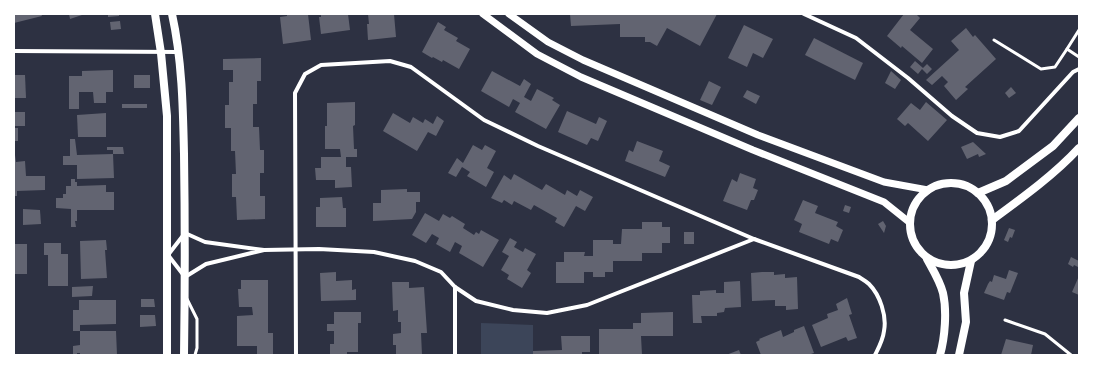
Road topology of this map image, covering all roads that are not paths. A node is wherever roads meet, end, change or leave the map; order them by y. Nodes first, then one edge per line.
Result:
1 (155, 14) edge
2 (172, 14) edge
3 (483, 14) edge
4 (509, 14) edge
5 (804, 14) edge
6 (1079, 30) edge
7 (994, 40) dead end
8 (1067, 49) junction
9 (14, 51) edge
10 (161, 52) junction
11 (178, 52) junction
12 (1079, 57) edge
13 (1079, 69) edge
14 (1079, 118) edge
15 (1079, 148) edge
16 (928, 190) junction
17 (978, 192) junction
18 (992, 220) junction
19 (909, 222) junction
20 (185, 233) junction
21 (754, 239) junction
22 (264, 250) junction
23 (295, 250) junction
24 (168, 255) junction
25 (927, 259) junction
26 (971, 261) junction
27 (185, 277) junction
28 (455, 287) junction
29 (185, 295) junction
30 (1005, 320) dead end
31 (167, 355) edge
32 (184, 355) edge
33 (195, 355) edge
34 (296, 355) edge
35 (455, 355) edge
36 (876, 355) edge
37 (940, 355) edge
38 (959, 355) edge
39 (1071, 355) edge

1 - 10 main road
2 - 11 main road
3 - 19 street
4 - 16 street
5 - 13 street
6 - 8 lane
7 - 8 lane
8 - 12 lane
9 - 10 street
10 - 11 street
10 - 24 main road
11 - 20 main road
14 - 17 main road
15 - 18 main road
16 - 17 main road
16 - 19 main road
17 - 18 main road
18 - 26 main road
19 - 25 main road
20 - 22 street
20 - 24 street
20 - 27 main road
21 - 23 street
21 - 28 street
21 - 36 street
22 - 23 street
22 - 27 street
23 - 28 street
23 - 34 street
24 - 27 street
24 - 31 main road
25 - 26 main road
25 - 37 main road
26 - 38 main road
27 - 29 main road
28 - 35 street
29 - 32 main road
29 - 33 lane
30 - 39 lane

